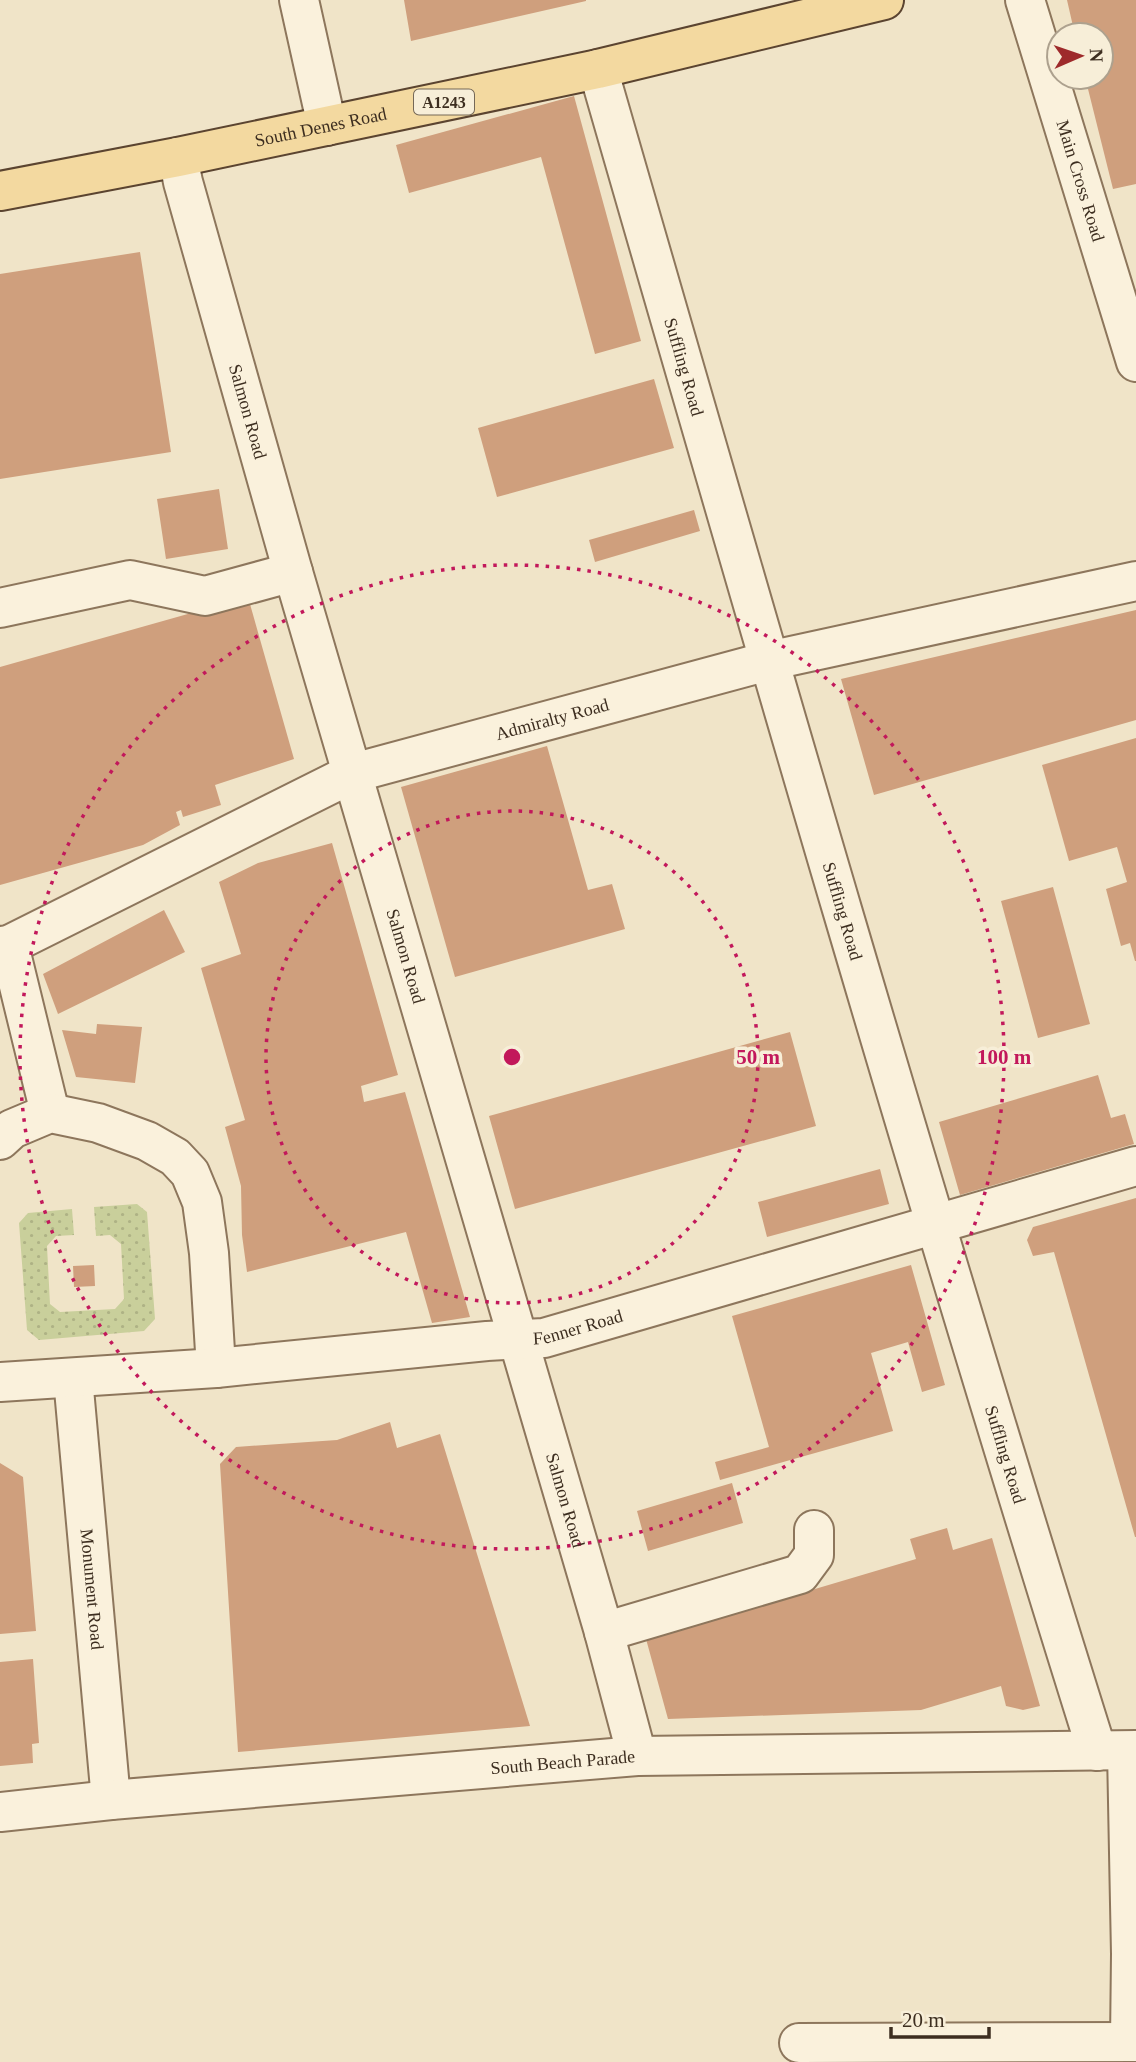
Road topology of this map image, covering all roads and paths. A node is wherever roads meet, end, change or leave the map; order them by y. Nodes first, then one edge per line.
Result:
1 (299, 0) edge
2 (884, 0) edge
3 (1026, 0) edge
4 (598, 69) junction
5 (327, 126) junction
6 (178, 157) junction
7 (0, 191) edge
8 (1122, 265) edge
9 (1136, 362) edge
10 (293, 572) junction
11 (1136, 581) edge
12 (0, 608) edge
13 (768, 661) junction
14 (353, 773) junction
15 (4, 945) edge
16 (50, 1114) junction
17 (0, 1140) edge
18 (1136, 1166) edge
19 (935, 1225) junction
20 (517, 1340) junction
21 (216, 1368) junction
22 (73, 1378) junction
23 (0, 1382) edge
24 (814, 1530) dead end
25 (604, 1632) junction
26 (1124, 1751) edge
27 (636, 1756) junction
28 (111, 1800) junction
29 (0, 1812) edge
30 (1132, 1860) edge
31 (1133, 1954) edge
32 (1133, 2042) edge
33 (799, 2043) dead end

1 - 5 street
2 - 4 main road, South Denes Road / A1243
3 - 8 street, Main Cross Road
4 - 5 main road, South Denes Road / A1243
4 - 13 street, Suffling Road
5 - 6 main road, South Denes Road / A1243
6 - 7 main road, South Denes Road / A1243
6 - 10 street, Salmon Road
8 - 9 street, Main Cross Road
10 - 12 street
10 - 14 street, Salmon Road
11 - 13 street, Admiralty Road
13 - 14 street, Admiralty Road
13 - 19 street, Suffling Road
14 - 15 street, Admiralty Road
14 - 20 street, Salmon Road
15 - 16 street
16 - 17 street
16 - 21 street
18 - 19 street, Fenner Road
19 - 20 street, Fenner Road
19 - 26 street, Suffling Road
20 - 21 street, Fenner Road
20 - 25 street, Salmon Road
21 - 22 street, Fenner Road
22 - 23 street, Fenner Road
22 - 28 street, Monument Road
24 - 25 street
25 - 27 street, Salmon Road
26 - 27 street, South Beach Parade
26 - 30 street, Suffling Road
27 - 28 street, South Beach Parade
28 - 29 street, South Beach Parade
30 - 31 street, Suffling Road
31 - 32 street, Suffling Road
32 - 33 street

